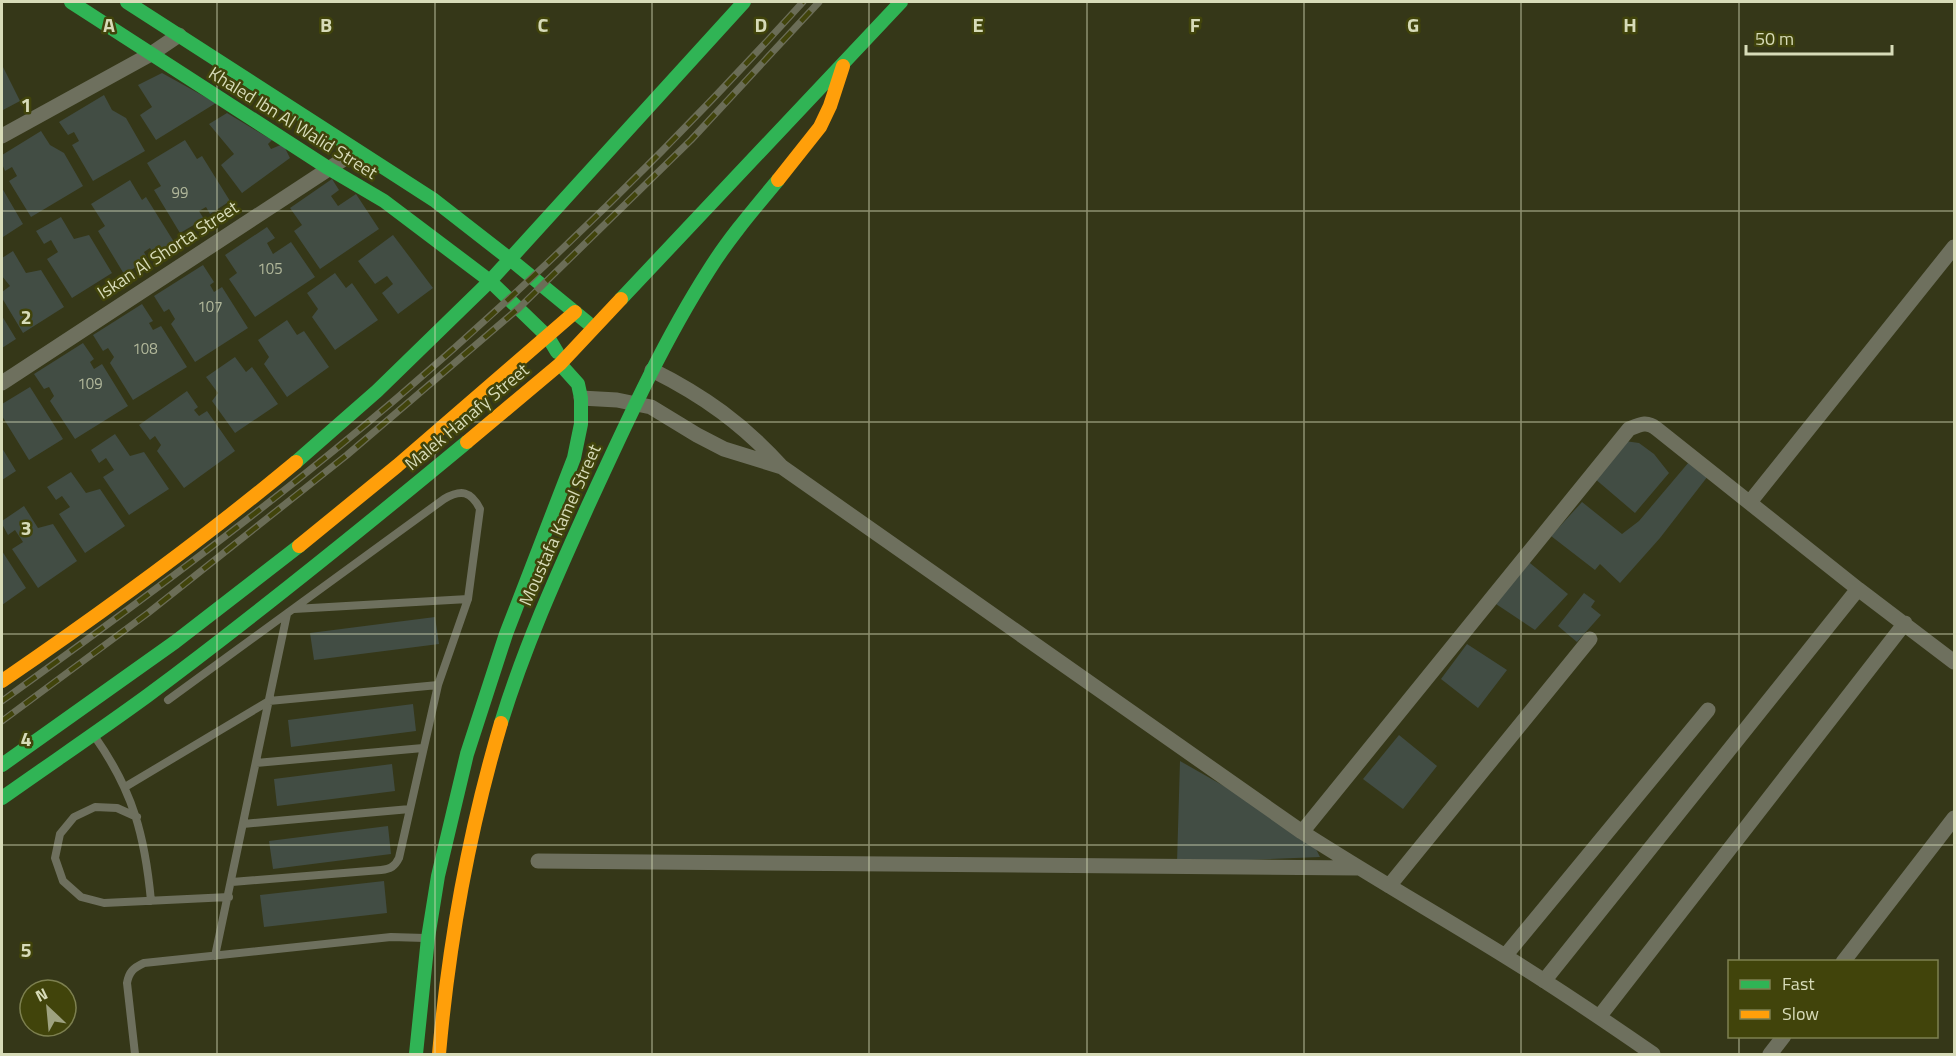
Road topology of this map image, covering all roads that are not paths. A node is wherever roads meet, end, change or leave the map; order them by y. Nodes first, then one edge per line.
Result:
1 (71, 2) edge
2 (127, 2) edge
3 (744, 2) edge
4 (901, 2) edge
5 (179, 35) junction
6 (151, 54) junction
7 (844, 63) junction
8 (2, 136) edge
9 (356, 151) junction
10 (328, 168) junction
11 (1954, 247) edge
12 (511, 260) junction
13 (490, 281) junction
14 (574, 312) junction
15 (595, 327) junction
16 (548, 337) junction
17 (560, 364) junction
18 (652, 370) junction
19 (2, 382) edge
20 (581, 398) junction
21 (643, 405) junction
22 (782, 467) junction
23 (1750, 502) junction
24 (1858, 589) junction
25 (468, 599) junction
26 (290, 612) junction
27 (1905, 623) junction
28 (1590, 639) dead end
29 (1954, 662) edge
30 (2, 681) edge
31 (438, 685) junction
32 (168, 700) dead end
33 (269, 701) junction
34 (1708, 710) dead end
35 (93, 734) junction
36 (423, 748) junction
37 (256, 763) junction
38 (2, 765) edge
39 (125, 787) junction
40 (2, 798) edge
41 (410, 809) junction
42 (137, 817) junction
43 (1954, 818) edge
44 (243, 824) junction
45 (1302, 832) junction
46 (538, 861) dead end
47 (1359, 868) junction
48 (232, 882) junction
49 (1389, 886) junction
50 (229, 897) junction
51 (151, 901) junction
52 (428, 938) junction
53 (215, 956) junction
54 (1505, 956) junction
55 (1845, 960) edge
56 (1544, 981) junction
57 (1599, 1017) junction
58 (1782, 1038) edge
59 (135, 1054) edge
60 (416, 1054) edge
61 (439, 1054) edge
62 (1653, 1054) edge
63 (1770, 1054) edge

1 - 6 main road, Khaled Ibn Al Walid Street
2 - 5 main road, Khaled Ibn Al Walid Street
3 - 12 main road
4 - 7 main road, Malek Hanafy Street
5 - 6 street
5 - 9 main road, Khaled Ibn Al Walid Street
6 - 8 street
6 - 10 main road, Khaled Ibn Al Walid Street
7 - 15 main road, Malek Hanafy Street
7 - 18 main road, Moustafa Kamel Street
9 - 10 street, Iskan Al Shorta Street
9 - 12 main road, Khaled Ibn Al Walid Street
10 - 13 main road, Khaled Ibn Al Walid Street
10 - 19 street, Iskan Al Shorta Street
11 - 23 street
12 - 13 main road
12 - 14 main road, Khaled Ibn Al Walid Street
13 - 16 main road, Moustafa Kamel Street
13 - 30 main road
14 - 15 main road, Khaled Ibn Al Walid Street
14 - 16 main road, Malek Hanafy Street
15 - 17 main road, Malek Hanafy Street
16 - 17 main road, Moustafa Kamel Street
16 - 38 main road, Malek Hanafy Street
17 - 20 main road, Moustafa Kamel Street
17 - 35 main road, Malek Hanafy Street
18 - 21 main road, Moustafa Kamel Street
18 - 22 street
20 - 21 street
20 - 52 main road, Moustafa Kamel Street
21 - 22 street
21 - 61 main road, Moustafa Kamel Street
22 - 45 street
23 - 24 street
23 - 45 street
24 - 27 street
24 - 56 street
25 - 26 lane
25 - 26 lane
25 - 31 lane
26 - 32 lane
26 - 33 lane
27 - 29 street
27 - 57 street
28 - 49 street
31 - 33 lane
31 - 36 lane
33 - 37 lane
33 - 39 lane
34 - 54 street
35 - 39 lane
35 - 40 main road, Malek Hanafy Street
36 - 37 lane
36 - 41 lane
37 - 44 lane
39 - 42 lane
41 - 44 lane
41 - 48 lane
42 - 51 lane
42 - 51 lane
43 - 55 street
44 - 48 lane
45 - 47 street
46 - 47 street
47 - 49 street
48 - 50 lane
49 - 54 street
50 - 51 lane
50 - 53 lane
52 - 53 lane
52 - 60 main road, Moustafa Kamel Street
53 - 59 lane
54 - 56 street
56 - 57 street
57 - 62 street
58 - 63 street

